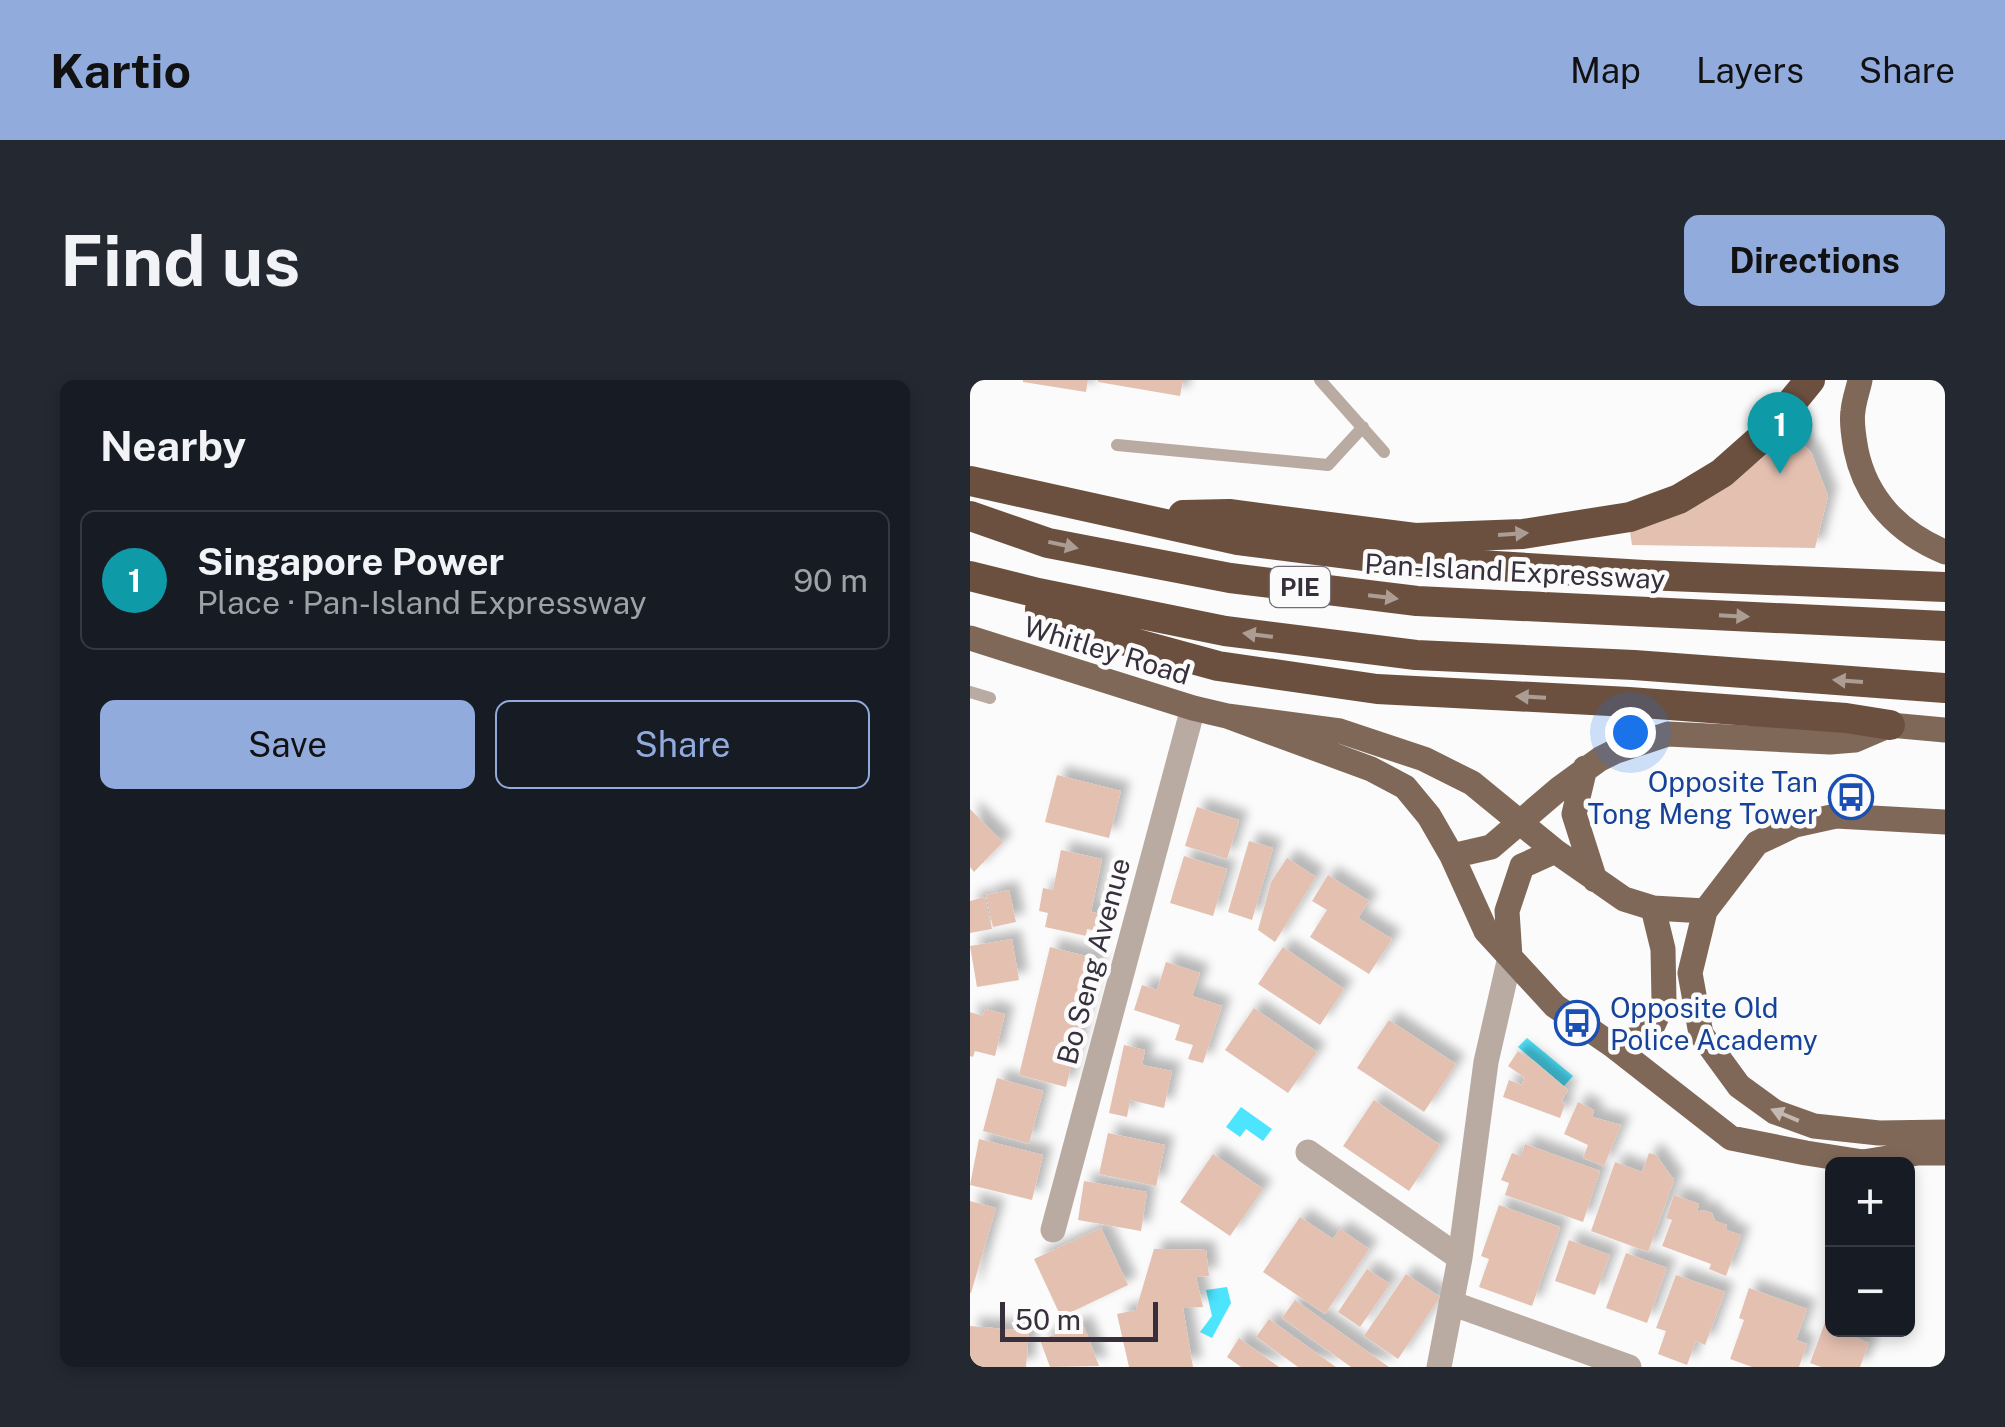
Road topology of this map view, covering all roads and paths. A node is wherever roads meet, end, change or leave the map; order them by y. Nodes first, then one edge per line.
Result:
1 (1320, 380) edge
2 (1810, 380) edge
3 (1860, 380) edge
4 (1363, 427) junction
5 (1117, 445) dead end
6 (1384, 452) dead end
7 (970, 481) edge
8 (1124, 514) junction
9 (970, 516) edge
10 (1945, 552) edge
11 (970, 579) edge
12 (1945, 588) edge
13 (1945, 626) edge
14 (970, 638) edge
15 (1945, 688) edge
16 (970, 692) edge
17 (990, 698) dead end
18 (1192, 708) junction
19 (1227, 716) junction
20 (1890, 725) junction
21 (1945, 730) edge
22 (1585, 768) junction
23 (1521, 822) junction
24 (1945, 822) edge
25 (1555, 850) junction
26 (1452, 856) junction
27 (1595, 880) junction
28 (1653, 908) junction
29 (1706, 911) junction
30 (1510, 957) junction
31 (1612, 1045) junction
32 (1945, 1132) edge
33 (1879, 1133) junction
34 (1308, 1152) dead end
35 (1806, 1153) junction
36 (1945, 1153) edge
37 (1053, 1230) dead end
38 (1460, 1258) junction
39 (1451, 1303) junction
40 (1440, 1367) edge
41 (1630, 1367) edge

1 - 4 lane
8 -> 2 highway
3 - 10 main road
4 - 5 lane
4 - 6 lane
7 - 8 highway
8 - 12 highway
9 -> 13 highway, Pan-Island Expressway / PIE
15 -> 11 highway, PIE
20 -> 11 highway
14 - 18 main road, Whitley Road
16 - 17 lane
18 - 19 main road, Whitley Road
18 - 37 street, Bo Seng Avenue
19 - 23 main road, Whitley Road
19 - 26 main road, Whitley Road
20 - 21 main road
20 - 22 main road
22 - 23 main road
22 - 27 main road
23 - 25 main road, Whitley Road
23 - 26 main road
24 - 29 main road
25 - 27 main road, Whitley Road
25 - 30 main road
26 - 30 main road, Whitley Road
27 - 28 main road
28 - 29 main road
28 - 31 main road
33 -> 29 main road
30 - 31 main road, Whitley Road
30 - 38 street
31 - 35 main road, Whitley Road
32 - 33 main road
33 - 35 main road, Whitley Road
34 - 38 street
35 - 36 main road
38 - 39 street
39 - 40 street
39 - 41 street

